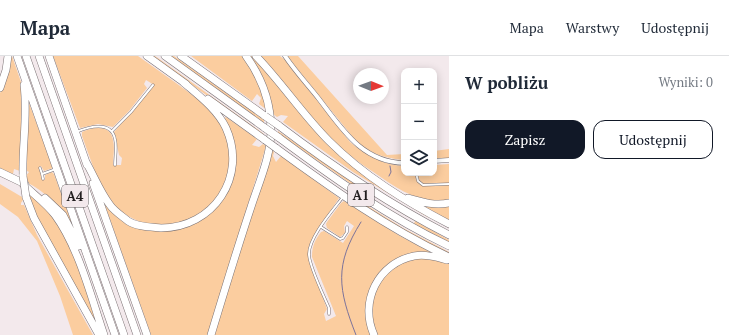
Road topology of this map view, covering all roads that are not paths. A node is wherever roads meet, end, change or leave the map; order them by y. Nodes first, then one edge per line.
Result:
1 (8, 56) edge
2 (17, 56) edge
3 (26, 56) edge
4 (39, 56) edge
5 (48, 56) edge
6 (147, 56) edge
7 (165, 56) edge
8 (181, 56) edge
9 (246, 56) edge
10 (256, 56) edge
11 (285, 57) edge
12 (22, 71) junction
13 (183, 82) junction
14 (153, 85) dead end
15 (0, 88) edge
16 (75, 132) junction
17 (112, 132) junction
18 (449, 160) edge
19 (437, 161) edge
20 (86, 162) junction
21 (401, 163) edge
22 (114, 165) dead end
23 (40, 168) dead end
24 (57, 169) junction
25 (0, 172) edge
26 (42, 174) junction
27 (417, 176) edge
28 (22, 179) junction
29 (43, 179) dead end
30 (449, 184) edge
31 (395, 193) junction
32 (344, 196) junction
33 (449, 203) edge
34 (449, 224) edge
35 (321, 227) junction
36 (347, 227) dead end
37 (449, 235) edge
38 (449, 246) edge
39 (449, 259) edge
40 (98, 288) junction
41 (329, 314) dead end
42 (99, 335) edge
43 (104, 335) edge
44 (115, 335) edge
45 (124, 335) edge
46 (137, 335) edge
47 (147, 335) edge
48 (211, 335) edge
49 (374, 335) edge

1 - 15 highway
2 - 12 highway
3 - 45 highway, A4
4 - 46 highway, A4
5 - 16 highway
6 - 13 highway
7 - 38 highway, A1, bridge
8 - 37 highway, A1, bridge
9 - 48 highway
10 - 31 highway
11 - 21 street
12 - 24 highway
12 - 28 highway
13 - 20 highway
13 - 32 highway, bridge
14 - 17 lane
16 - 17 lane
16 - 20 highway
17 - 22 lane
18 - 19 street
20 - 47 highway
23 - 26 lane
24 - 26 lane
24 - 40 highway
25 - 28 highway
26 - 29 lane
27 - 30 lane
28 - 40 highway
28 - 42 highway, bridge
28 - 43 highway
31 - 33 highway
31 - 34 highway
32 - 35 lane
32 - 39 highway
35 - 36 lane
35 - 41 lane
39 - 49 highway
40 - 44 highway

